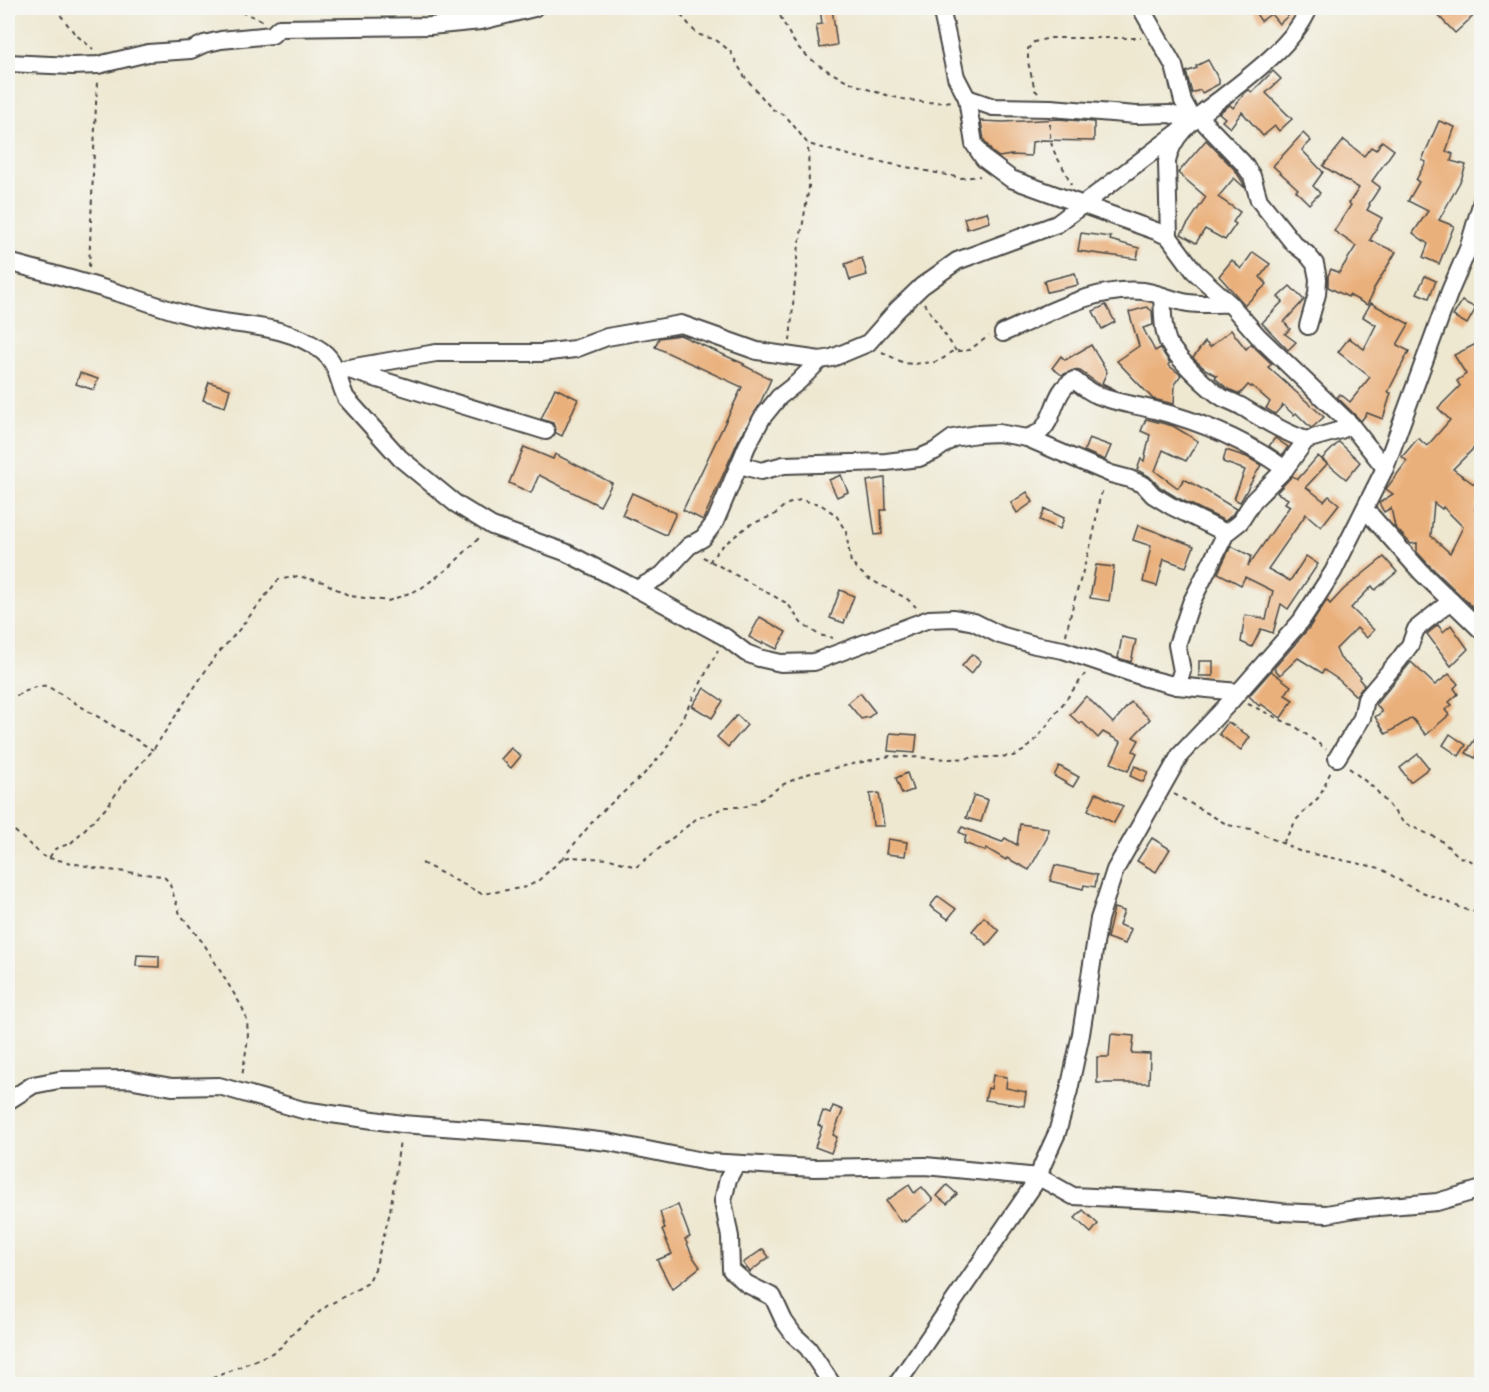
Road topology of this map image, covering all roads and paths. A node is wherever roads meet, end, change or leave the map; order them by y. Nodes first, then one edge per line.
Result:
1 (55, 8) edge
2 (233, 8) edge
3 (534, 8) edge
4 (675, 8) edge
5 (776, 8) edge
6 (941, 8) edge
7 (1141, 8) edge
8 (1309, 8) edge
9 (279, 28) junction
10 (1160, 43) junction
11 (8, 63) edge
12 (98, 65) junction
13 (967, 98) junction
14 (1051, 108) junction
15 (1192, 121) junction
16 (808, 144) junction
17 (1003, 175) junction
18 (1482, 201) edge
19 (1078, 204) junction
20 (1169, 237) junction
21 (8, 262) edge
22 (88, 284) junction
23 (917, 292) junction
24 (1162, 296) junction
25 (1230, 304) junction
26 (1308, 326) dead end
27 (1003, 333) joint
28 (868, 343) junction
29 (956, 351) junction
30 (789, 355) junction
31 (820, 360) junction
32 (341, 369) junction
33 (1350, 424) junction
34 (546, 431) dead end
35 (1027, 438) junction
36 (1306, 440) junction
37 (740, 465) junction
38 (1385, 468) junction
39 (1285, 469) junction
40 (1111, 474) junction
41 (1366, 510) junction
42 (492, 526) junction
43 (1226, 533) junction
44 (689, 546) junction
45 (709, 562) junction
46 (637, 589) junction
47 (1450, 601) junction
48 (929, 619) junction
49 (1482, 631) edge
50 (725, 637) junction
51 (865, 642) junction
52 (1063, 650) junction
53 (1094, 662) junction
54 (1178, 686) junction
55 (1234, 697) junction
56 (8, 699) edge
57 (153, 750) junction
58 (1337, 758) junction
59 (1161, 786) junction
60 (8, 825) edge
61 (1283, 843) junction
62 (49, 858) junction
63 (562, 859) junction
64 (422, 863) dead end
65 (1482, 865) edge
66 (1482, 914) edge
67 (239, 1092) junction
68 (8, 1101) edge
69 (402, 1124) junction
70 (736, 1164) junction
71 (1039, 1178) junction
72 (1482, 1189) edge
73 (205, 1384) edge
74 (832, 1384) edge
75 (897, 1384) edge

1 - 12 path
2 - 9 path
3 - 9 street
4 - 16 path
5 - 13 path
6 - 13 street
7 - 10 street
8 - 15 street
9 - 12 street
10 - 14 path
10 - 15 street
11 - 12 street
12 - 22 path
13 - 14 street
13 - 17 street
14 - 15 street
14 - 19 path
15 - 19 street
15 - 20 street
15 - 26 street
16 - 17 path
16 - 30 path
17 - 19 street
18 - 38 street
19 - 20 street
19 - 23 street
20 - 25 street
21 - 22 street
22 - 32 street
23 - 28 street
23 - 29 path
24 - 25 street
24 - 27 street
24 - 36 street
25 - 33 street
27 - 29 path
28 - 29 path
28 - 31 street
30 - 31 street
30 - 32 street
31 - 37 street
32 - 34 street
32 - 42 street
33 - 36 street
33 - 38 street
35 - 37 street
35 - 39 street
35 - 40 street
36 - 39 street
37 - 44 street
38 - 41 street
39 - 43 street
40 - 43 street
40 - 52 path
41 - 47 street
41 - 55 street
42 - 46 street
42 - 57 path
43 - 54 street
44 - 45 path
44 - 46 street
45 - 48 path
45 - 51 path
46 - 50 street
47 - 49 street
47 - 58 street
48 - 51 street
48 - 52 street
50 - 51 street
50 - 63 path
52 - 53 street
53 - 54 street
53 - 63 path
54 - 55 street
55 - 58 path
55 - 59 street
56 - 57 path
57 - 62 path
58 - 61 path
58 - 65 path
59 - 61 path
59 - 71 street
60 - 62 path
61 - 66 path
62 - 67 path
63 - 64 path
67 - 68 street
67 - 69 street
69 - 70 street
69 - 73 path
70 - 71 street
70 - 74 street
71 - 72 street
71 - 75 street

